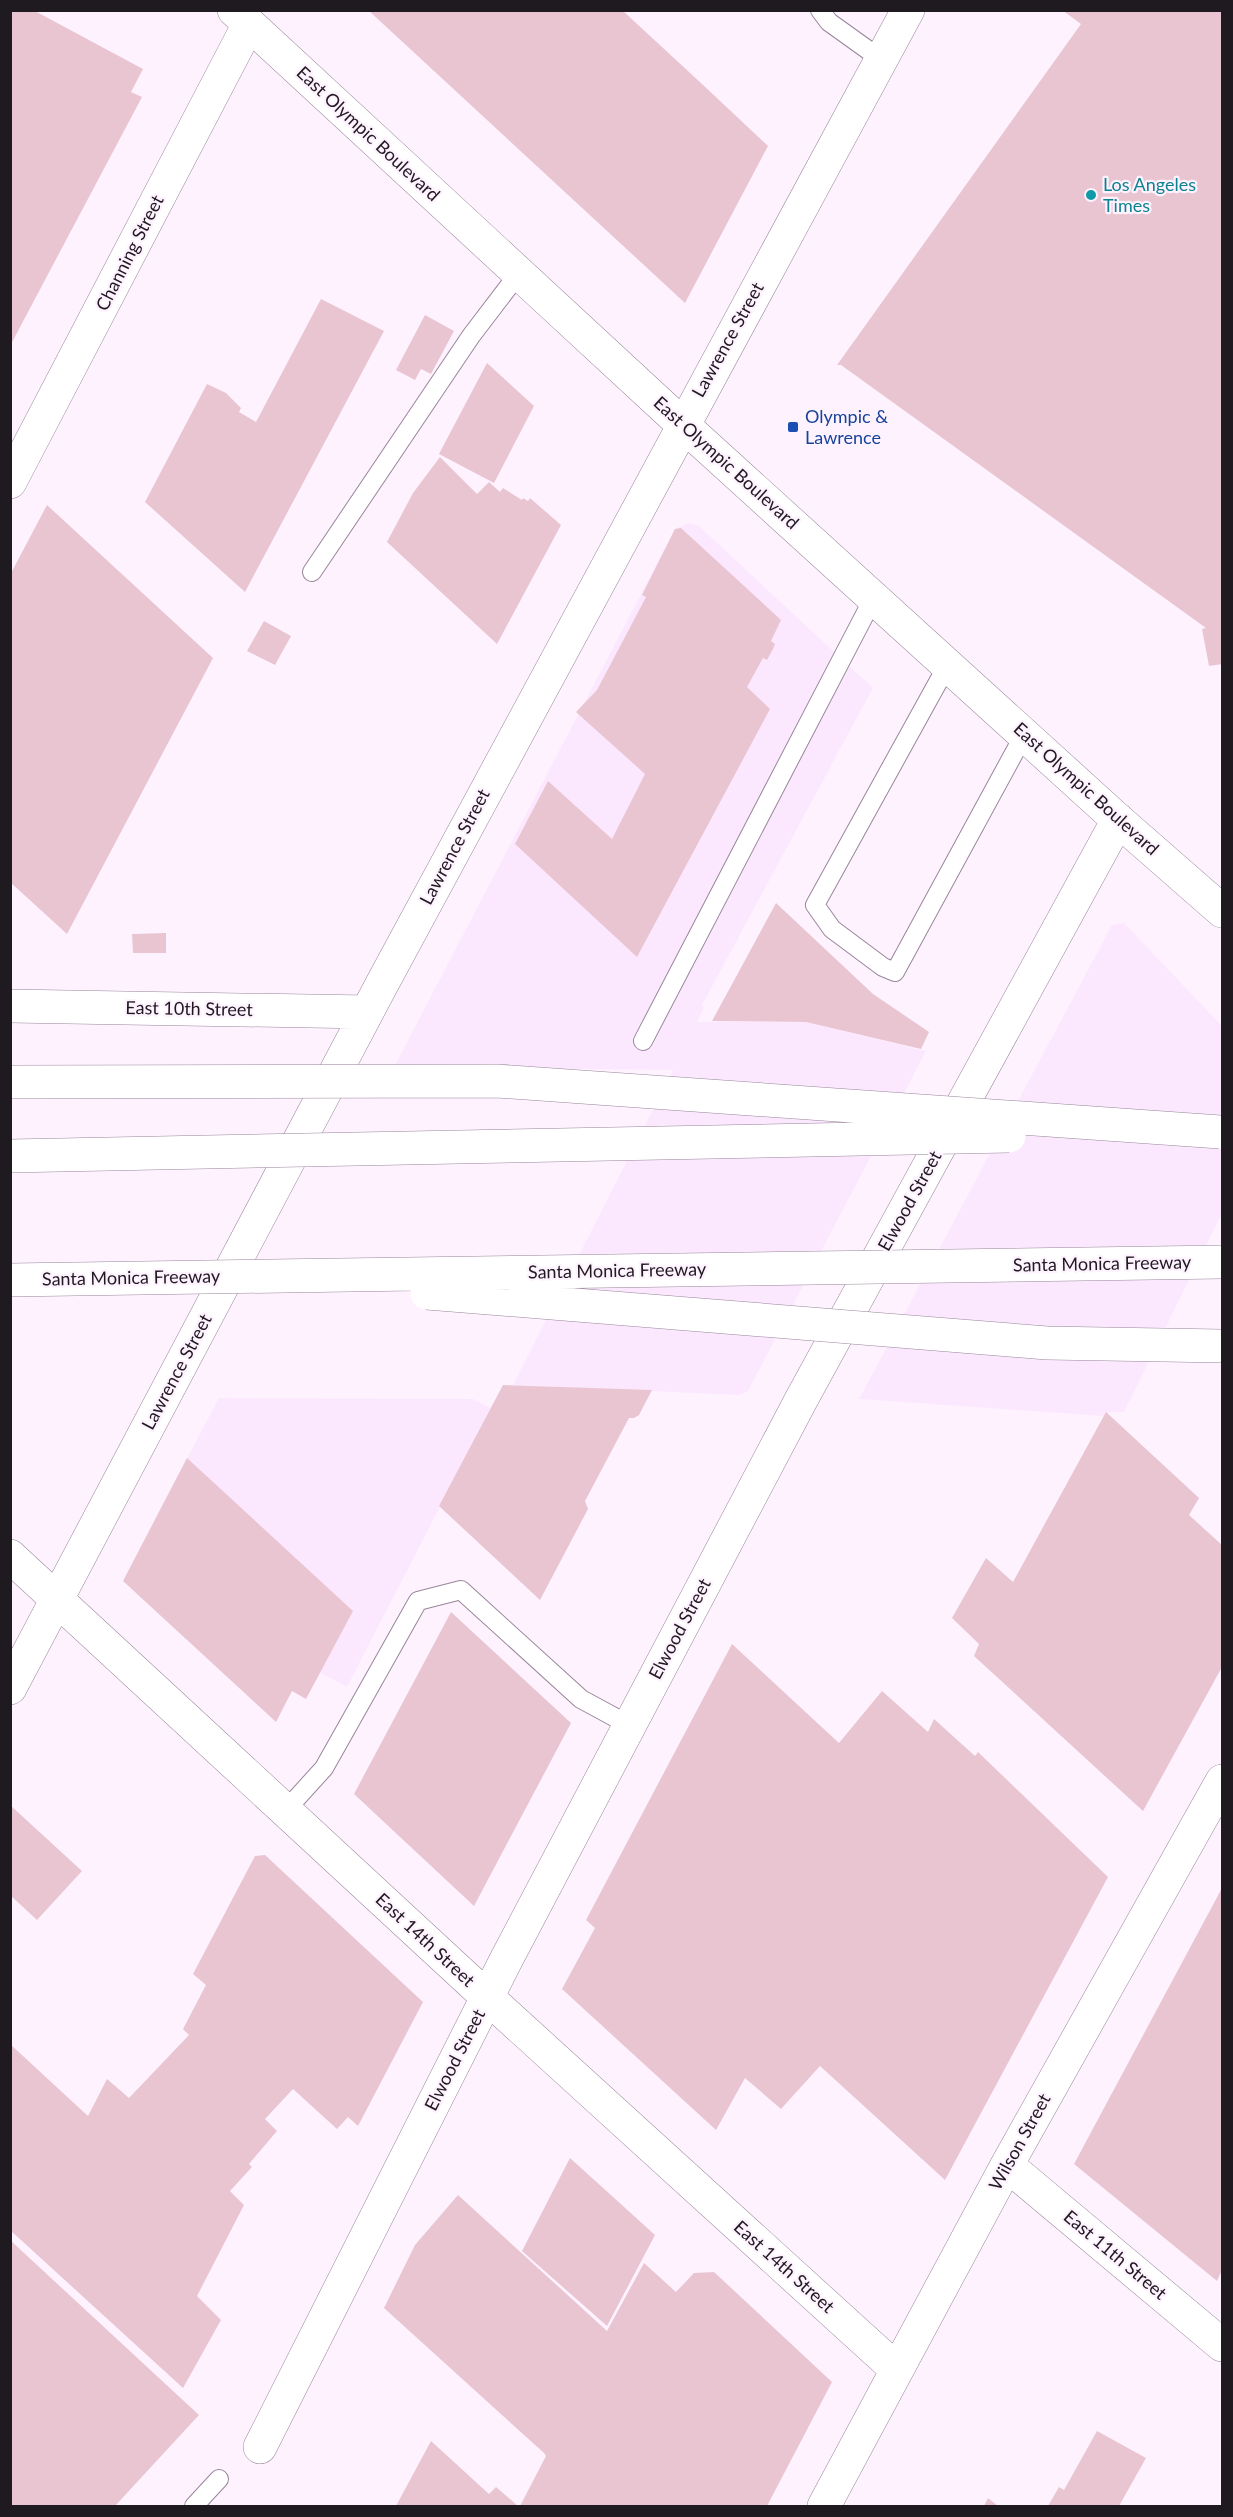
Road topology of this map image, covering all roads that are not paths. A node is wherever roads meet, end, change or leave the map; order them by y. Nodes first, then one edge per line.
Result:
1 (820, 10) edge
2 (908, 10) edge
3 (242, 17) edge
4 (882, 60) junction
5 (519, 273) junction
6 (682, 424) junction
7 (10, 482) edge
8 (312, 572) dead end
9 (873, 597) junction
10 (948, 664) junction
11 (1025, 733) junction
12 (1118, 820) junction
13 (1222, 911) edge
14 (10, 1006) edge
15 (367, 1012) junction
16 (643, 1041) dead end
17 (10, 1082) edge
18 (10, 1156) edge
19 (1222, 1262) edge
20 (230, 1277) junction
21 (10, 1280) edge
22 (1222, 1346) edge
23 (10, 1556) edge
24 (58, 1600) junction
25 (10, 1689) edge
26 (629, 1725) junction
27 (1222, 1781) edge
28 (285, 1811) junction
29 (487, 1997) junction
30 (1007, 2165) junction
31 (1222, 2345) edge
32 (896, 2369) junction
33 (260, 2447) dead end
34 (219, 2480) dead end
35 (194, 2506) edge
36 (824, 2506) edge

1 - 4 lane
2 - 4 main road, Lawrence Street
3 - 5 main road, East Olympic Boulevard
3 - 7 main road, Channing Street
4 - 6 main road, Lawrence Street
5 - 6 main road, East Olympic Boulevard
5 - 8 lane
6 - 9 main road, East Olympic Boulevard
6 - 15 main road, Lawrence Street
9 - 10 main road, East Olympic Boulevard
9 - 16 lane
10 - 11 main road, East Olympic Boulevard
10 - 11 lane
11 - 12 main road, East Olympic Boulevard
12 - 13 main road, East Olympic Boulevard
12 - 26 main road, Elwood Street
14 - 15 main road, East 10th Street
15 - 24 main road, Lawrence Street
17 - 18 main road, bridge
19 - 20 main road, Santa Monica Freeway, bridge
20 - 21 main road, Santa Monica Freeway, bridge
20 - 22 main road, bridge
23 - 24 main road, East 14th Street
24 - 25 main road, Lawrence Street
24 - 28 main road, East 14th Street
26 - 28 lane
26 - 29 main road, Elwood Street
27 - 30 main road, Wilson Street
28 - 29 main road, East 14th Street
29 - 32 main road, East 14th Street
29 - 33 main road, Elwood Street
30 - 31 main road, East 11th Street
30 - 32 main road, Wilson Street
32 - 36 main road, Wilson Street
34 - 35 lane

